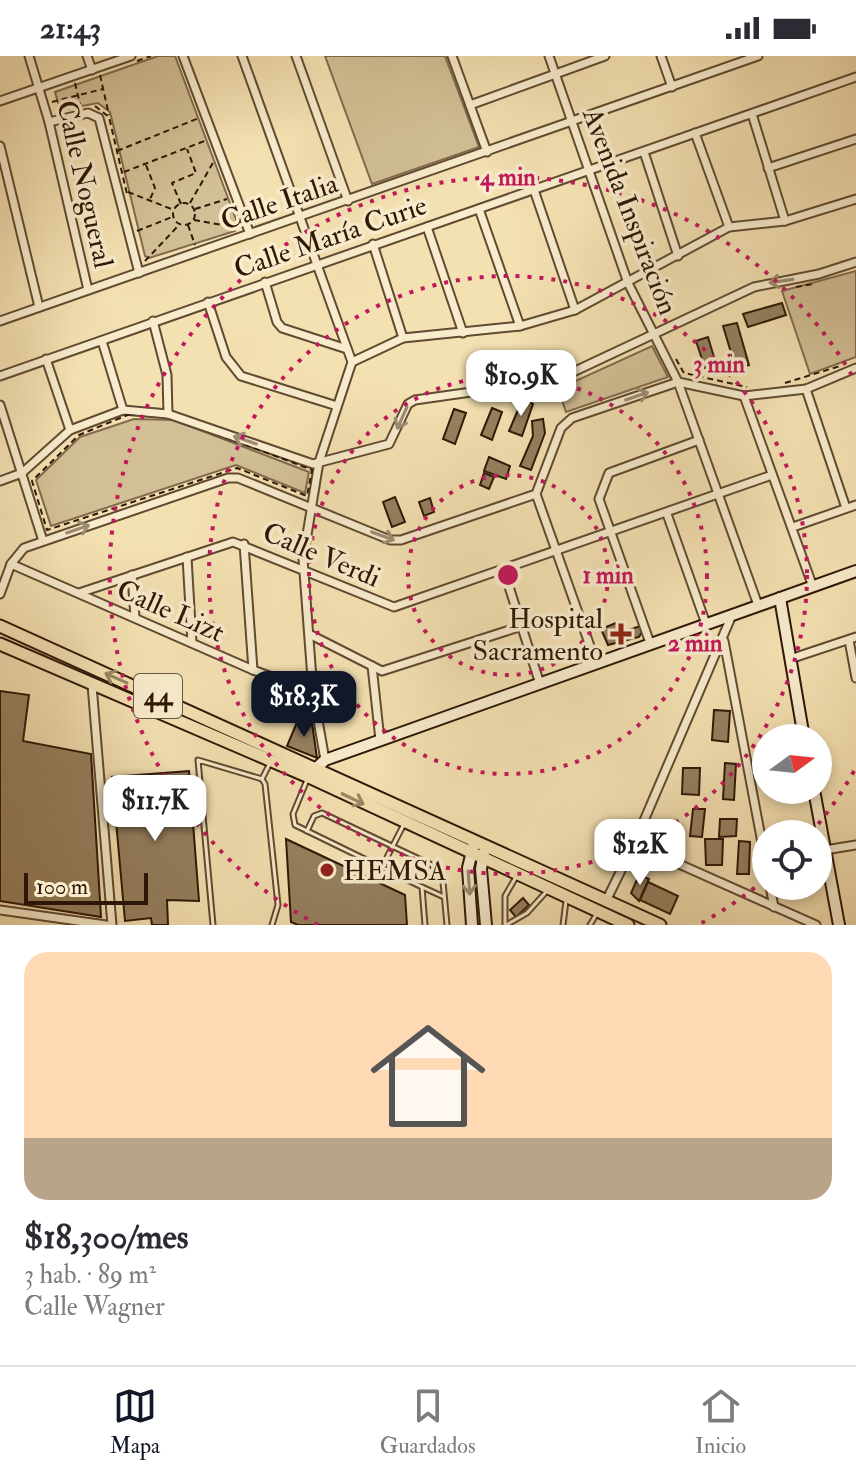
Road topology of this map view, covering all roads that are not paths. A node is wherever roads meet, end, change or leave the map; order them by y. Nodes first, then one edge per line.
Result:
1 (29, 56) edge
2 (87, 56) edge
3 (131, 56) edge
4 (183, 56) edge
5 (242, 56) edge
6 (296, 56) edge
7 (452, 56) edge
8 (549, 56) edge
9 (605, 56) edge
10 (661, 56) edge
11 (758, 56) edge
12 (96, 72) junction
13 (555, 73) junction
14 (856, 77) edge
15 (40, 87) junction
16 (672, 87) junction
17 (0, 101) edge
18 (470, 105) junction
19 (752, 114) junction
20 (573, 121) junction
21 (49, 122) junction
22 (695, 133) junction
23 (856, 139) edge
24 (0, 146) edge
25 (487, 152) junction
26 (644, 152) junction
27 (768, 168) junction
28 (588, 171) junction
29 (534, 190) junction
30 (856, 199) edge
31 (348, 201) junction
32 (479, 209) junction
33 (302, 217) junction
34 (785, 221) junction
35 (427, 227) junction
36 (729, 227) junction
37 (250, 234) junction
38 (373, 244) junction
39 (678, 256) junction
40 (856, 262) edge
41 (318, 263) junction
42 (139, 273) junction
43 (265, 282) junction
44 (628, 283) junction
45 (88, 290) junction
46 (208, 302) junction
47 (39, 307) junction
48 (575, 310) junction
49 (0, 321) edge
50 (153, 321) junction
51 (520, 326) junction
52 (463, 333) junction
53 (655, 336) junction
54 (403, 338) junction
55 (102, 341) junction
56 (347, 349) junction
57 (46, 359) junction
58 (352, 362) junction
59 (856, 368) edge
60 (0, 376) edge
61 (678, 382) junction
62 (806, 389) junction
63 (744, 396) junction
64 (0, 405) edge
65 (337, 406) junction
66 (123, 410) junction
67 (168, 414) junction
68 (70, 430) junction
69 (699, 440) junction
70 (319, 462) junction
71 (22, 473) junction
72 (772, 475) junction
73 (0, 481) edge
74 (536, 494) junction
75 (717, 494) junction
76 (856, 505) edge
77 (311, 506) junction
78 (846, 508) junction
79 (667, 514) junction
80 (793, 527) junction
81 (609, 534) junction
82 (43, 541) junction
83 (244, 544) junction
84 (556, 552) junction
85 (187, 557) junction
86 (11, 564) junction
87 (305, 570) junction
88 (504, 571) junction
89 (856, 571) edge
90 (132, 575) junction
91 (813, 587) junction
92 (79, 593) junction
93 (0, 594) edge
94 (780, 598) junction
95 (758, 605) junction
96 (732, 615) junction
97 (135, 617) junction
98 (706, 624) junction
99 (0, 626) edge
100 (522, 626) junction
101 (311, 635) junction
102 (852, 638) edge
103 (723, 639) junction
104 (192, 643) junction
105 (650, 643) junction
106 (0, 644) edge
107 (790, 659) junction
108 (596, 663) junction
109 (372, 666) junction
110 (253, 670) junction
111 (856, 678) edge
112 (540, 684) junction
113 (92, 685) junction
114 (313, 692) junction
115 (802, 724) edge
116 (380, 740) junction
117 (271, 761) junction
118 (316, 768) junction
119 (262, 779) junction
120 (758, 820) edge
121 (404, 824) junction
122 (307, 831) junction
123 (634, 844) junction
124 (856, 845) edge
125 (392, 846) junction
126 (832, 849) edge
127 (478, 850) junction
128 (382, 867) junction
129 (518, 874) junction
130 (422, 887) junction
131 (550, 887) junction
132 (832, 888) edge
133 (567, 896) junction
134 (444, 897) junction
135 (773, 900) edge
136 (603, 905) junction
137 (774, 907) junction
138 (0, 910) edge
139 (626, 924) edge
140 (109, 925) edge
141 (213, 925) edge
142 (272, 925) edge
143 (425, 925) edge
144 (447, 925) edge
145 (472, 925) edge
146 (486, 925) edge
147 (506, 925) edge
148 (563, 925) edge
149 (590, 925) edge
150 (660, 925) edge
151 (816, 925) edge
152 (839, 925) edge

1 - 15 street, Calle Nogueral
2 - 12 street
3 - 12 street
4 - 37 street
5 - 33 street
6 - 31 street
7 - 18 street
8 - 13 street, Avenida Inspiración
9 - 13 street
10 - 16 street
11 - 16 street, Calle Italia
12 - 15 street
13 - 18 street
13 - 20 street, Avenida Inspiración
14 - 19 street, Calle María Curie
15 - 17 street
15 - 21 street, Calle Nogueral
16 - 20 street, Calle Italia
18 - 25 street
19 - 22 street, Calle María Curie
19 - 27 street
20 - 25 street, Calle Italia
20 - 28 street, Avenida Inspiración
21 - 42 street
21 - 45 street, Calle Nogueral
22 - 26 street, Calle María Curie
22 - 36 street
23 - 27 street
24 - 47 street
25 - 31 street, Calle Italia
26 - 28 street, Calle María Curie
26 - 39 street
27 - 34 street
28 - 29 street, Calle María Curie
28 - 44 street, Avenida Inspiración
29 - 32 street, Calle María Curie
29 - 48 street
30 - 34 street
31 - 33 street, Calle Italia
32 - 35 street, Calle María Curie
32 - 51 street
33 - 37 street, Calle Italia
33 - 41 street
34 - 36 street
35 - 38 street, Calle María Curie
35 - 52 street
36 - 39 street
37 - 42 street, Calle Italia
38 - 41 street, Calle María Curie
38 - 54 street
39 - 44 street
40 -> 53 street
41 - 43 street, Calle María Curie
41 - 56 street
42 - 45 street, Calle Italia
43 - 46 street, Calle María Curie
43 - 56 street
44 - 48 street
44 - 53 street, Avenida Inspiración
45 - 47 street, Calle Italia
46 - 50 street, Calle María Curie
46 - 65 street
47 - 49 street, Calle Italia
48 - 51 street
50 - 55 street, Calle María Curie
50 - 67 street
51 - 52 street
52 - 54 street
53 - 61 street, Avenida Inspiración
53 -> 70 street
54 - 58 street
55 - 57 street, Calle María Curie
55 - 66 street
56 - 58 street
57 - 60 street, Calle María Curie
57 - 68 street
58 - 65 street
59 - 62 street
61 - 63 street
61 - 69 street, Avenida Inspiración
74 -> 61 street
62 - 63 street
62 - 78 street
63 - 72 street
64 - 71 street
65 - 70 street
66 - 67 street
66 - 68 street
70 -> 67 street
68 - 71 street
69 - 75 street, Avenida Inspiración
69 - 81 street
70 - 77 street
71 - 73 street
71 - 82 street
72 - 75 street, Calle Verdi
72 - 80 street
77 -> 74 street
74 - 84 street
75 - 79 street, Calle Verdi
75 - 95 street, Avenida Inspiración
76 - 78 street
82 -> 77 street
77 - 87 street
78 - 80 street
79 - 81 street, Calle Verdi
79 - 98 street
80 - 91 street
81 - 84 street, Calle Verdi
81 - 105 street
82 - 86 street
83 - 85 street, Calle Verdi
83 - 87 street, Calle Verdi
83 - 110 street
84 - 88 street, Calle Verdi
84 - 108 street
85 - 90 street, Calle Verdi
85 - 104 street
86 - 92 street, Calle Lizt
86 - 93 street
87 - 88 street, Calle Verdi
87 - 101 street
88 - 100 street
89 - 91 street
90 - 92 street, Calle Verdi
90 - 97 street
91 - 94 street
92 - 97 street, Calle Lizt
94 - 95 street
94 - 107 street
95 - 96 street
96 - 98 street
96 - 103 street
97 - 104 street, Calle Lizt
98 - 105 street
118 -> 99 main road, 44
100 - 109 street
100 - 112 street
101 - 109 street
101 - 114 street
102 - 107 street
102 - 111 street
103 - 120 street
103 - 123 street
104 - 110 street, Calle Lizt
105 - 108 street
106 - 113 main road, 44
107 - 115 street
108 - 112 street
109 - 116 street
110 - 114 street, Calle Lizt
112 - 116 street
113 - 117 main road, 44
113 - 140 street
114 - 118 street
116 - 118 street
117 - 118 main road, 44
117 - 119 lane
118 -> 121 main road, 44
118 - 122 lane
118 - 127 main road, 44
119 - 141 lane
119 - 142 lane
121 - 125 lane
121 - 127 main road, 44
122 - 125 lane
122 - 128 lane
123 - 136 street
123 - 137 street
124 - 126 street
125 - 128 lane
125 - 134 lane
127 - 129 main road, 44
127 - 136 main road, 44
127 -> 145 street
127 - 146 street
128 - 130 lane
129 - 131 main road, 44
129 - 147 lane
130 - 134 lane
130 - 143 lane
131 - 133 main road, 44
131 - 147 lane
132 - 152 street
133 - 136 main road, 44
133 - 148 lane
134 - 144 lane
135 - 137 street
136 - 139 main road, 44
136 - 149 lane
136 - 150 main road, 44
137 - 151 street
138 - 140 street

